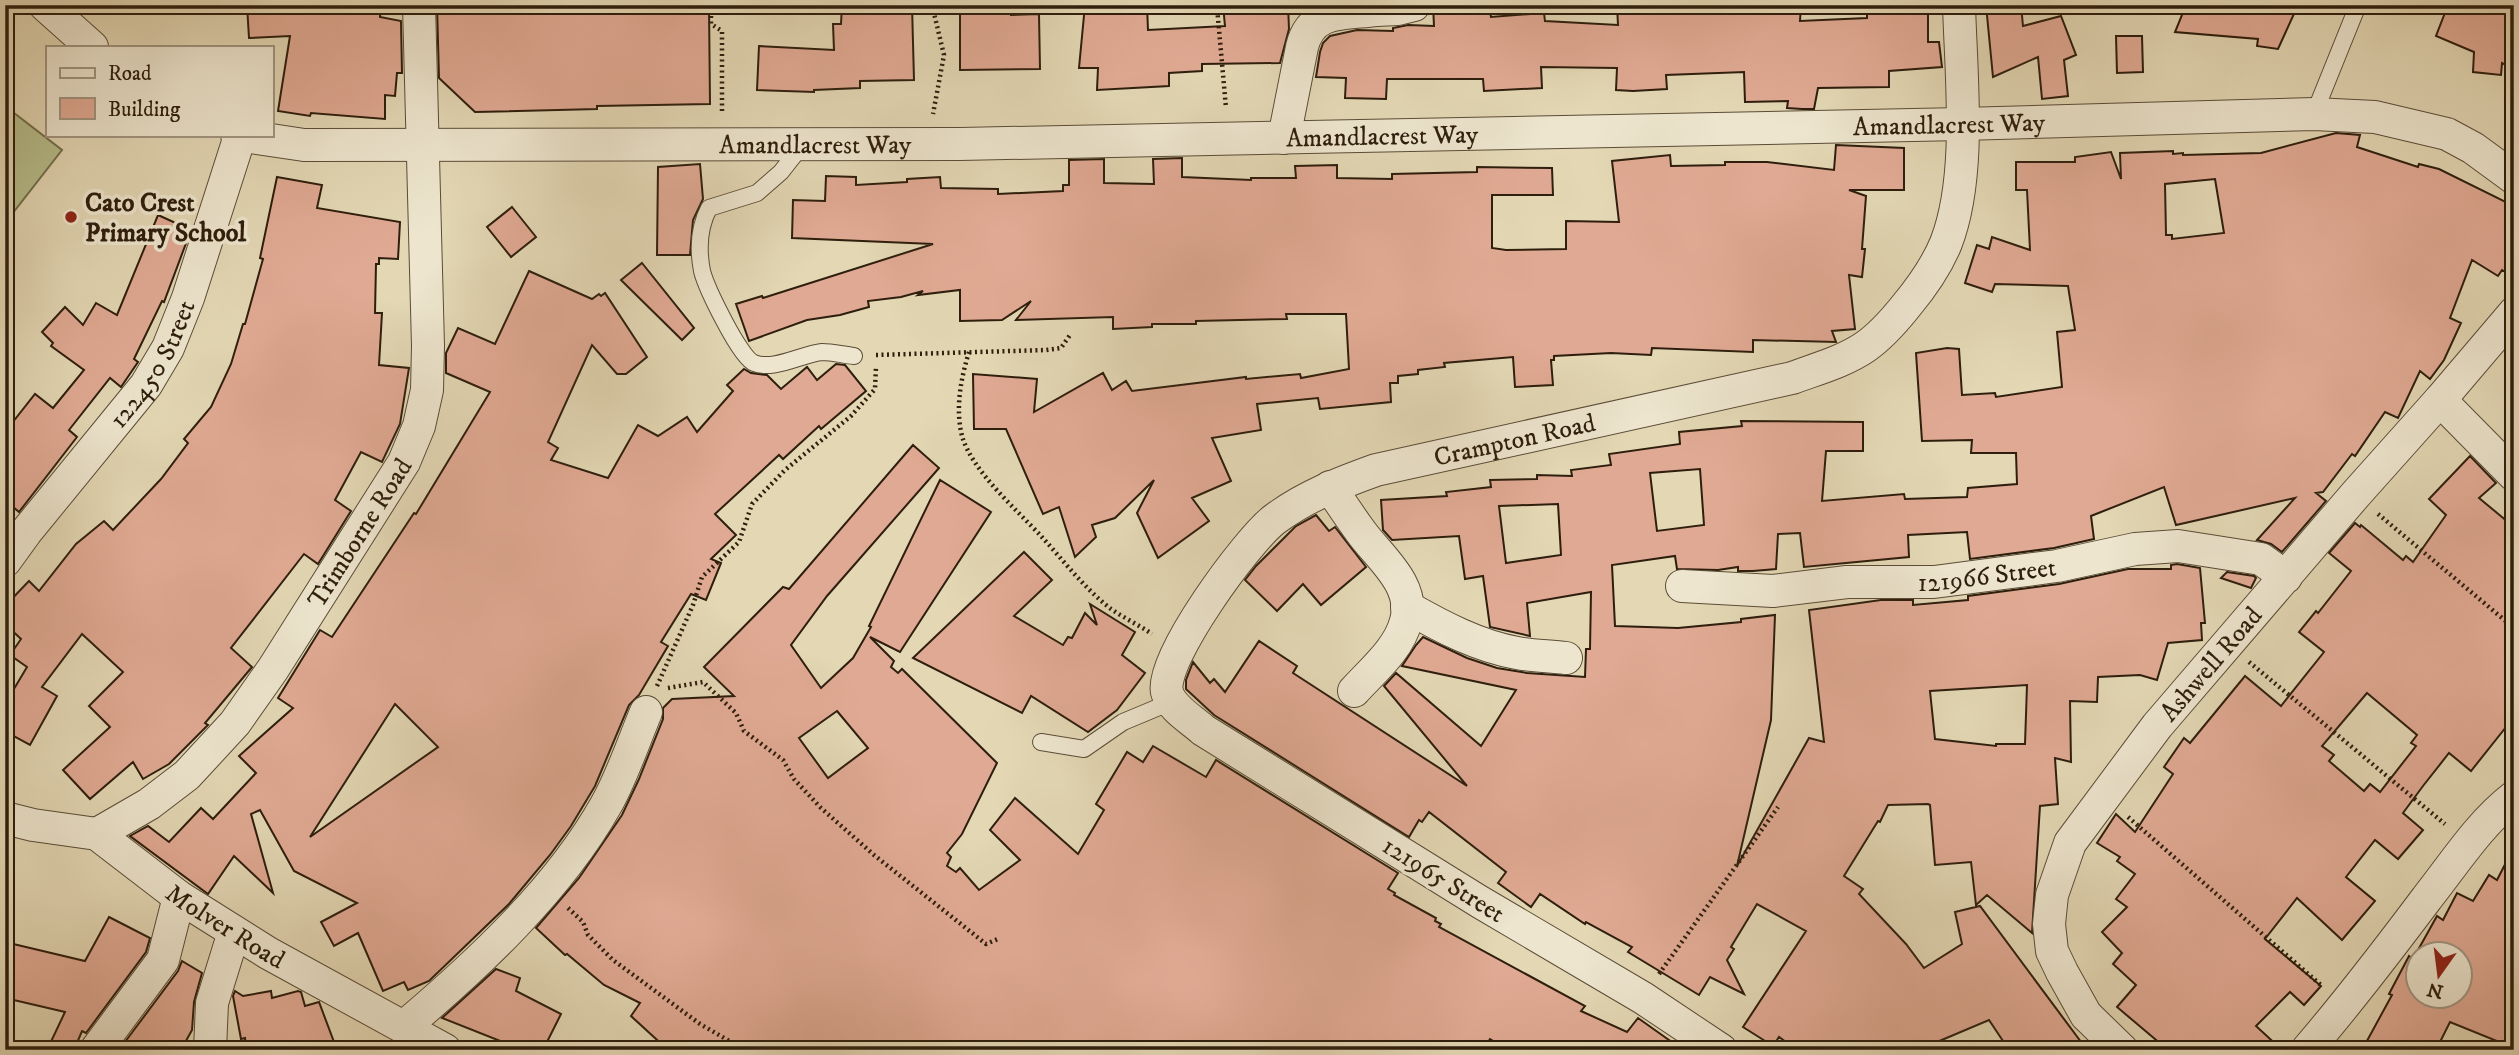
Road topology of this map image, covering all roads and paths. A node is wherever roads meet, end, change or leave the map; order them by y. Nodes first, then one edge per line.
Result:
1 (45, 5) edge
2 (418, 5) edge
3 (711, 5) edge
4 (932, 5) edge
5 (1176, 5) edge
6 (1414, 5) edge
7 (1959, 5) edge
8 (2358, 5) edge
9 (1376, 8) edge
10 (91, 46) edge
11 (2314, 114) junction
12 (1962, 124) junction
13 (238, 136) edge
14 (245, 136) edge
15 (1284, 138) junction
16 (1228, 139) junction
17 (803, 144) junction
18 (934, 144) junction
19 (421, 145) junction
20 (723, 145) junction
21 (2514, 178) edge
22 (2514, 313) edge
23 (1070, 335) dead end
24 (969, 352) junction
25 (876, 355) junction
26 (854, 356) joint
27 (2440, 400) junction
28 (2514, 475) edge
29 (1330, 486) junction
30 (2356, 494) junction
31 (5, 561) edge
32 (2286, 577) junction
33 (1682, 586) dead end
34 (1407, 607) junction
35 (2514, 628) edge
36 (2227, 644) junction
37 (1180, 648) junction
38 (1566, 658) dead end
39 (659, 682) junction
40 (1354, 691) dead end
41 (1171, 702) junction
42 (646, 712) joint
43 (1041, 742) dead end
44 (2104, 795) junction
45 (2514, 797) edge
46 (1778, 807) dead end
47 (5, 818) edge
48 (97, 834) junction
49 (2469, 843) junction
50 (545, 888) junction
51 (179, 897) junction
52 (234, 932) junction
53 (998, 939) dead end
54 (1643, 998) junction
55 (212, 1003) junction
56 (2344, 1006) junction
57 (405, 1026) junction
58 (96, 1050) edge
59 (191, 1050) edge
60 (210, 1050) edge
61 (445, 1050) edge
62 (745, 1050) edge
63 (1721, 1050) edge
64 (2122, 1050) edge
65 (2307, 1050) edge

1 - 10 street
2 - 19 street, Trimborne Road
3 - 20 path
4 - 18 path
5 - 16 path
6 - 9 street
7 - 12 street, Crampton Road
8 - 11 lane
9 - 15 street
11 - 12 street, Amandlacrest Way
11 - 21 street, Amandlacrest Way
12 - 15 street, Amandlacrest Way
12 - 29 street, Crampton Road
13 - 31 street, 122450 Street
14 - 19 street, Amandlacrest Way
15 - 16 street, Amandlacrest Way
16 - 18 street, Amandlacrest Way
17 - 18 street, Amandlacrest Way
17 - 20 street, Amandlacrest Way
17 - 26 lane
19 - 20 street, Amandlacrest Way
19 - 48 street, Trimborne Road
22 - 27 street, Ashwell Road
23 - 24 path
24 - 25 path
24 - 37 path
25 - 26 path
25 - 39 path
27 - 28 street
27 - 30 street, Ashwell Road
29 - 34 street
29 - 37 street, Crampton Road
30 - 32 street, Ashwell Road
30 - 35 path
32 - 33 street, 121966 Street
32 - 36 street, Ashwell Road
34 - 38 street
34 - 40 street
36 - 44 street, Ashwell Road
36 - 49 path
37 - 41 street, Crampton Road
39 - 42 path
39 - 53 path
41 - 43 lane
41 - 54 street, 121965 Street
42 - 50 street
44 - 56 path
44 - 64 street, Ashwell Road
45 - 49 street
46 - 54 path
47 - 48 street, Molver Road
48 - 51 street, Molver Road
49 - 56 street
50 - 57 street
50 - 62 path
51 - 52 street, Molver Road
51 - 58 street
52 - 55 street
52 - 57 street, Molver Road
54 - 63 street, 121965 Street
55 - 59 street
55 - 60 street
56 - 65 street
57 - 61 street, Molver Road

